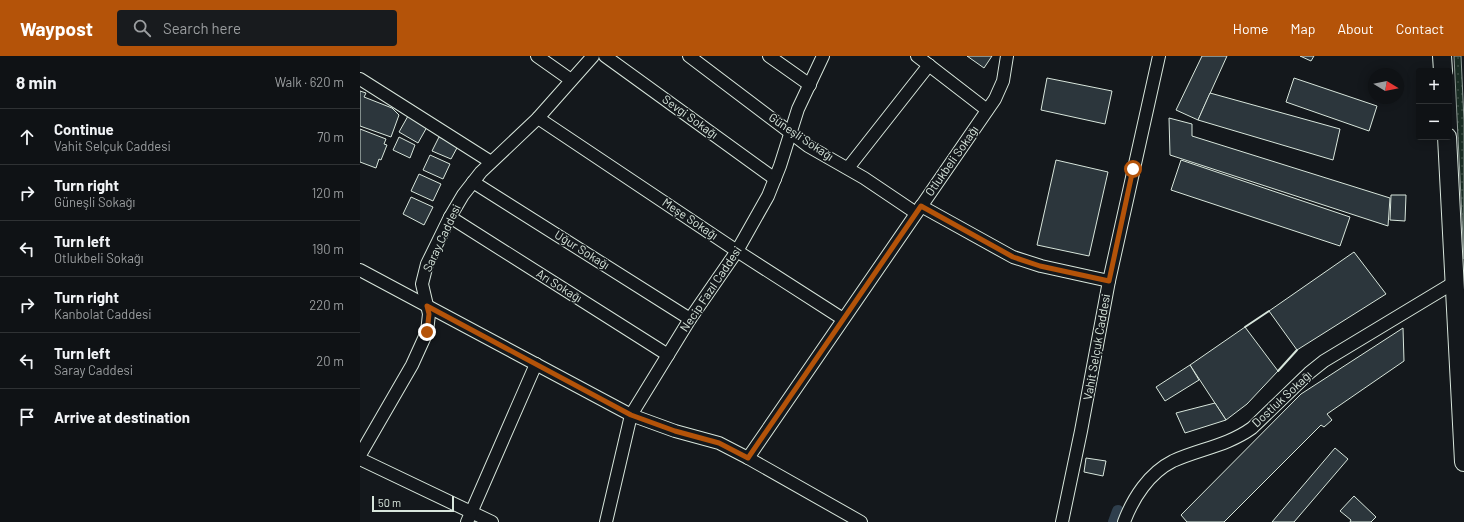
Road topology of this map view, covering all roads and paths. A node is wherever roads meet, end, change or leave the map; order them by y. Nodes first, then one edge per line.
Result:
1 (537, 56) edge
2 (593, 56) edge
3 (605, 56) edge
4 (689, 56) edge
5 (768, 56) edge
6 (823, 56) edge
7 (917, 56) edge
8 (1007, 56) edge
9 (1159, 56) edge
10 (1442, 56) edge
11 (929, 65) junction
12 (1443, 68) edge
13 (360, 78) edge
14 (571, 80) junction
15 (810, 85) junction
16 (987, 110) junction
17 (538, 118) junction
18 (790, 132) junction
19 (1447, 140) edge
20 (491, 162) junction
21 (848, 168) junction
22 (775, 179) junction
23 (473, 182) junction
24 (919, 210) junction
25 (450, 217) junction
26 (737, 251) junction
27 (360, 270) edge
28 (1109, 281) junction
29 (1454, 282) junction
30 (427, 306) junction
31 (690, 319) junction
32 (843, 319) junction
33 (668, 355) junction
34 (536, 364) junction
35 (631, 415) junction
36 (360, 455) edge
37 (748, 458) junction
38 (360, 459) edge
39 (1464, 462) edge
40 (469, 518) edge
41 (853, 520) edge
42 (492, 522) edge
43 (606, 522) edge
44 (1062, 522) edge
45 (1124, 522) edge

1 - 14 street
2 - 14 street, Saray Caddesi
3 - 22 street, Sevgi Sokağı
4 - 18 street, Güneşli Sokağı
5 - 15 street
6 - 15 street, Necip Fazıl Caddesi
7 - 11 street
8 - 16 street, Otlukbeli Sokağı
9 - 28 street, Vahit Selçuk Caddesi
10 - 12 highway
11 - 16 street
11 - 21 street
13 - 20 street
14 - 17 street, Saray Caddesi
15 - 18 street, Necip Fazıl Caddesi
16 - 24 street, Otlukbeli Sokağı
17 - 20 street, Saray Caddesi
17 - 26 street, Meşe Sokağı
18 - 21 street, Güneşli Sokağı
18 - 22 street, Necip Fazıl Caddesi
19 - 29 highway
20 - 23 street, Saray Caddesi
21 - 24 street, Güneşli Sokağı
22 - 26 street, Necip Fazıl Caddesi
23 - 25 street, Saray Caddesi
23 - 31 street, Uğur Sokağı
24 - 28 street, Güneşli Sokağı
24 - 32 street, Otlukbeli Sokağı
25 - 30 street, Saray Caddesi
25 - 33 street, Arı Sokağı
26 - 31 street, Necip Fazıl Caddesi
26 - 32 street, Meşe Sokağı
27 - 30 street
28 - 44 street, Vahit Selçuk Caddesi
29 - 39 highway
29 - 45 street, Dostluk Sokağı
30 - 34 street
30 - 36 street, Saray Caddesi
31 - 33 street, Necip Fazıl Caddesi
32 - 37 street, Otlukbeli Sokağı
33 - 35 street, Necip Fazıl Caddesi
34 - 35 street
34 - 40 street
35 - 37 street
35 - 43 street, Necip Fazıl Caddesi
37 - 41 street
38 - 40 street
40 - 42 street

